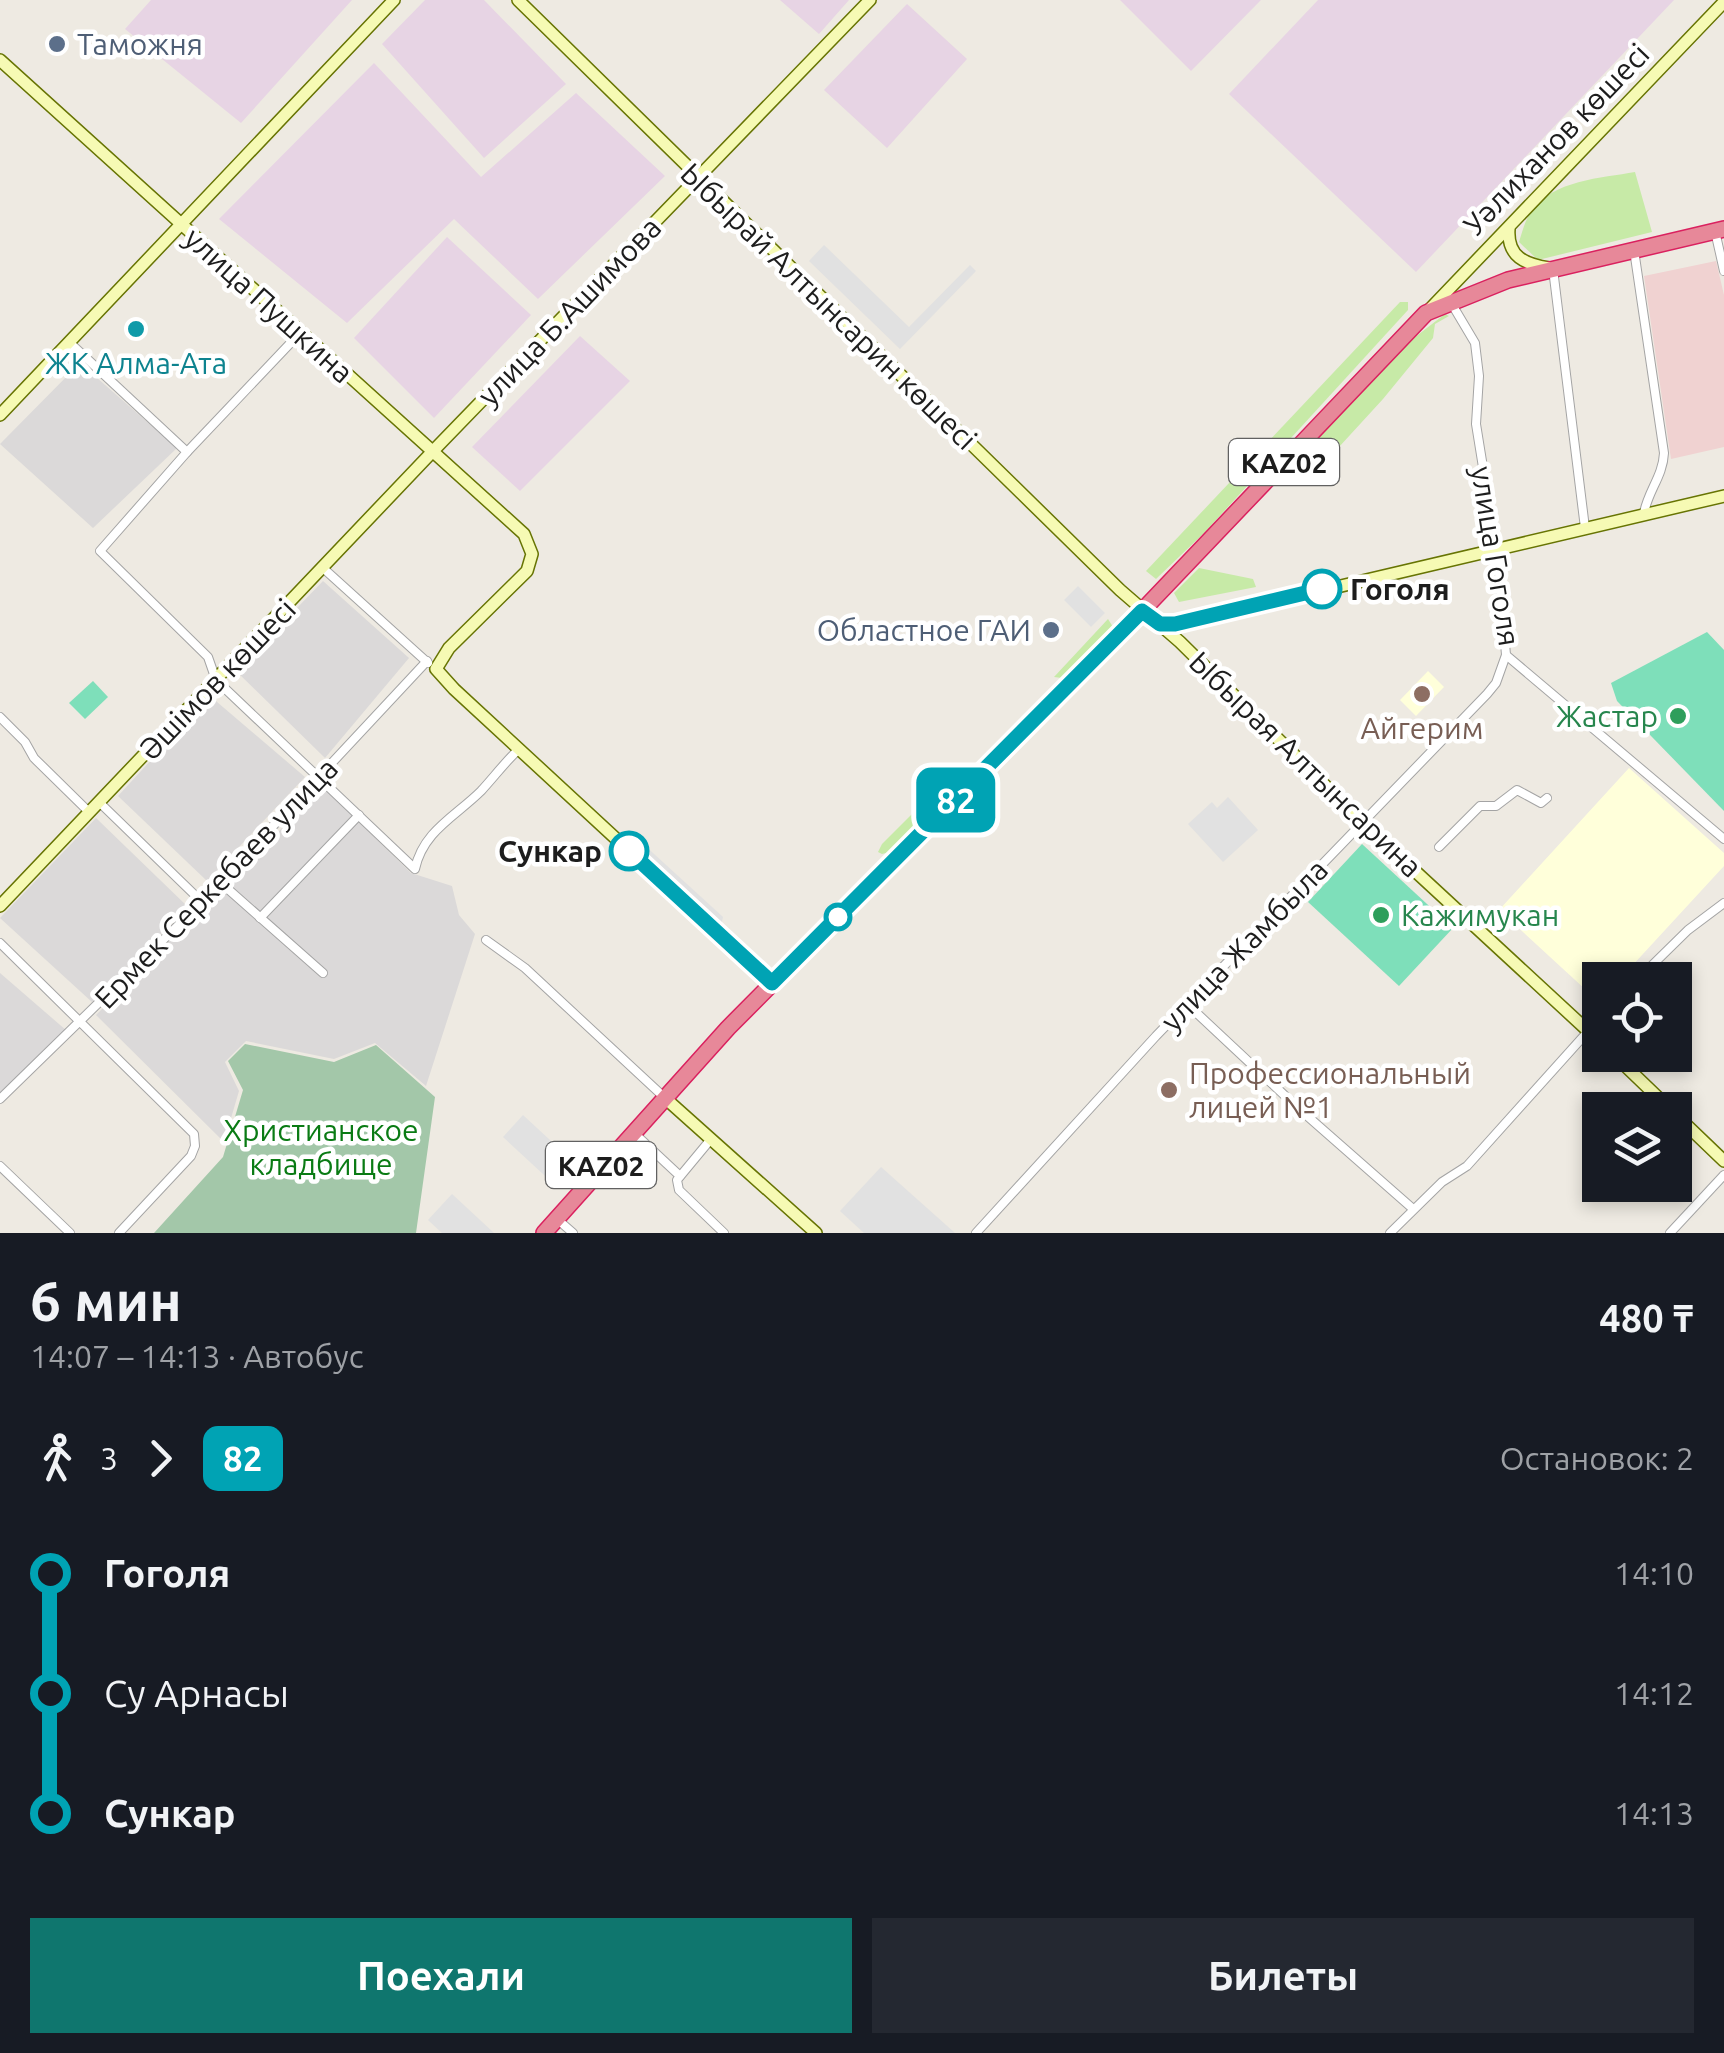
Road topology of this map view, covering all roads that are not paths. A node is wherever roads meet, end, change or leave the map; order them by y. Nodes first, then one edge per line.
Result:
1 (394, 0) edge
2 (518, 0) edge
3 (870, 0) edge
4 (1701, 0) edge
5 (1724, 2) edge
6 (1713, 12) junction
7 (0, 60) edge
8 (698, 178) junction
9 (181, 226) junction
10 (1509, 229) junction
11 (1720, 230) edge
12 (1634, 250) junction
13 (1553, 269) junction
14 (1724, 271) edge
15 (1450, 301) junction
16 (1426, 313) junction
17 (300, 333) junction
18 (69, 342) junction
19 (0, 415) edge
20 (434, 450) junction
21 (187, 452) junction
22 (1724, 496) edge
23 (1644, 514) junction
24 (1584, 528) junction
25 (1495, 548) junction
26 (532, 554) joint
27 (324, 568) junction
28 (1142, 611) junction
29 (1160, 624) junction
30 (1506, 655) junction
31 (431, 665) junction
32 (216, 680) junction
33 (0, 716) edge
34 (519, 749) junction
35 (320, 778) junction
36 (1547, 798) dead end
37 (99, 802) junction
38 (89, 812) junction
39 (359, 815) junction
40 (1363, 822) junction
41 (1724, 840) edge
42 (1439, 846) dead end
43 (220, 882) junction
44 (202, 902) junction
45 (1724, 903) edge
46 (0, 906) edge
47 (260, 918) junction
48 (486, 940) dead end
49 (0, 943) edge
50 (1656, 962) edge
51 (323, 973) dead end
52 (772, 983) junction
53 (1187, 1004) junction
54 (81, 1022) junction
55 (1582, 1024) edge
56 (1582, 1037) edge
57 (1632, 1072) edge
58 (1652, 1092) edge
59 (666, 1098) junction
60 (0, 1099) edge
61 (1692, 1130) edge
62 (635, 1134) junction
63 (712, 1139) junction
64 (1724, 1161) edge
65 (0, 1166) edge
66 (1724, 1175) edge
67 (680, 1176) junction
68 (1412, 1208) junction
69 (557, 1219) junction
70 (70, 1233) edge
71 (119, 1233) edge
72 (541, 1233) edge
73 (573, 1233) edge
74 (724, 1233) edge
75 (816, 1233) edge
76 (976, 1233) edge
77 (1390, 1233) edge
78 (1670, 1233) edge

1 - 9 street
2 - 8 street, Ыбырай Алтынсарин көшесі
3 - 8 street, улица Б.Ашимова
4 - 6 street
5 - 6 street, Уәлиханов көшесі
6 - 10 street, Уәлиханов көшесі
7 - 9 street, улица Пушкина
8 - 20 street, улица Б.Ашимова
8 - 28 street, Ыбырай Алтынсарин көшесі
9 - 17 street, улица Пушкина
9 - 18 street
10 - 13 street
10 - 16 street, Уәлиханов көшесі
11 - 12 highway, Уәлиханов көшесі / KАZ02
11 - 14 street
12 - 13 highway, Уәлиханов көшесі / KАZ02
12 - 23 street
13 - 15 highway, Уәлиханов көшесі / KАZ02
13 - 24 street
15 - 16 highway, Уәлиханов көшесі / KАZ02
15 - 25 street, улица Гоголя
16 - 28 highway, Уәлиханов көшесі / KАZ02
17 - 20 street, улица Пушкина
17 - 21 street
18 - 19 street
18 - 21 street
20 - 26 street, улица Пушкина
20 - 27 street, Әшімов көшесі
21 - 32 street
22 - 23 street
23 - 24 street
24 - 25 street
25 - 29 street
25 - 30 street, улица Гоголя
26 - 31 street, Ермек Серкебаев улица
27 - 31 street
27 - 32 street, Әшімов көшесі
28 - 29 street, Ыбырая Алтынсарина
28 - 52 highway, Уәлиханов көшесі / KАZ02
29 - 40 street, Ыбырая Алтынсарина
30 - 40 street, улица Жамбыла
30 - 41 street, улица Гоголя
31 - 34 street
31 - 35 street, Ермек Серкебаев улица
32 - 35 street
32 - 37 street, Әшімов көшесі
33 - 38 street
34 - 39 street
34 - 52 street
35 - 39 street
35 - 43 street, Ермек Серкебаев улица
36 - 42 street
37 - 38 street, Әшімов көшесі
37 - 44 street
38 - 46 street, Әшімов көшесі
39 - 47 street
40 - 53 street, улица Жамбыла
40 - 55 street, Ыбырая Алтынсарина
43 - 44 street, Ермек Серкебаев улица
43 - 47 street
44 - 54 street, Ермек Серкебаев улица
45 - 50 street
47 - 51 street
48 - 59 street
49 - 54 street
52 - 59 highway, Уәлиханов көшесі / KАZ02
53 - 68 street
53 - 76 street, улица Жамбыла
54 - 60 street, Ермек Серкебаев улица
54 - 71 street
56 - 68 street
57 - 58 street
59 - 62 highway, Уәлиханов көшесі / KАZ02
59 - 63 street
59 - 72 highway, KАZ02
61 - 64 street
62 - 67 street
62 - 69 highway, Уәлиханов көшесі / KАZ02
63 - 67 street
63 - 75 street
65 - 70 street
66 - 78 street
67 - 74 street
68 - 77 street
69 - 72 highway, KАZ02
69 - 73 street

